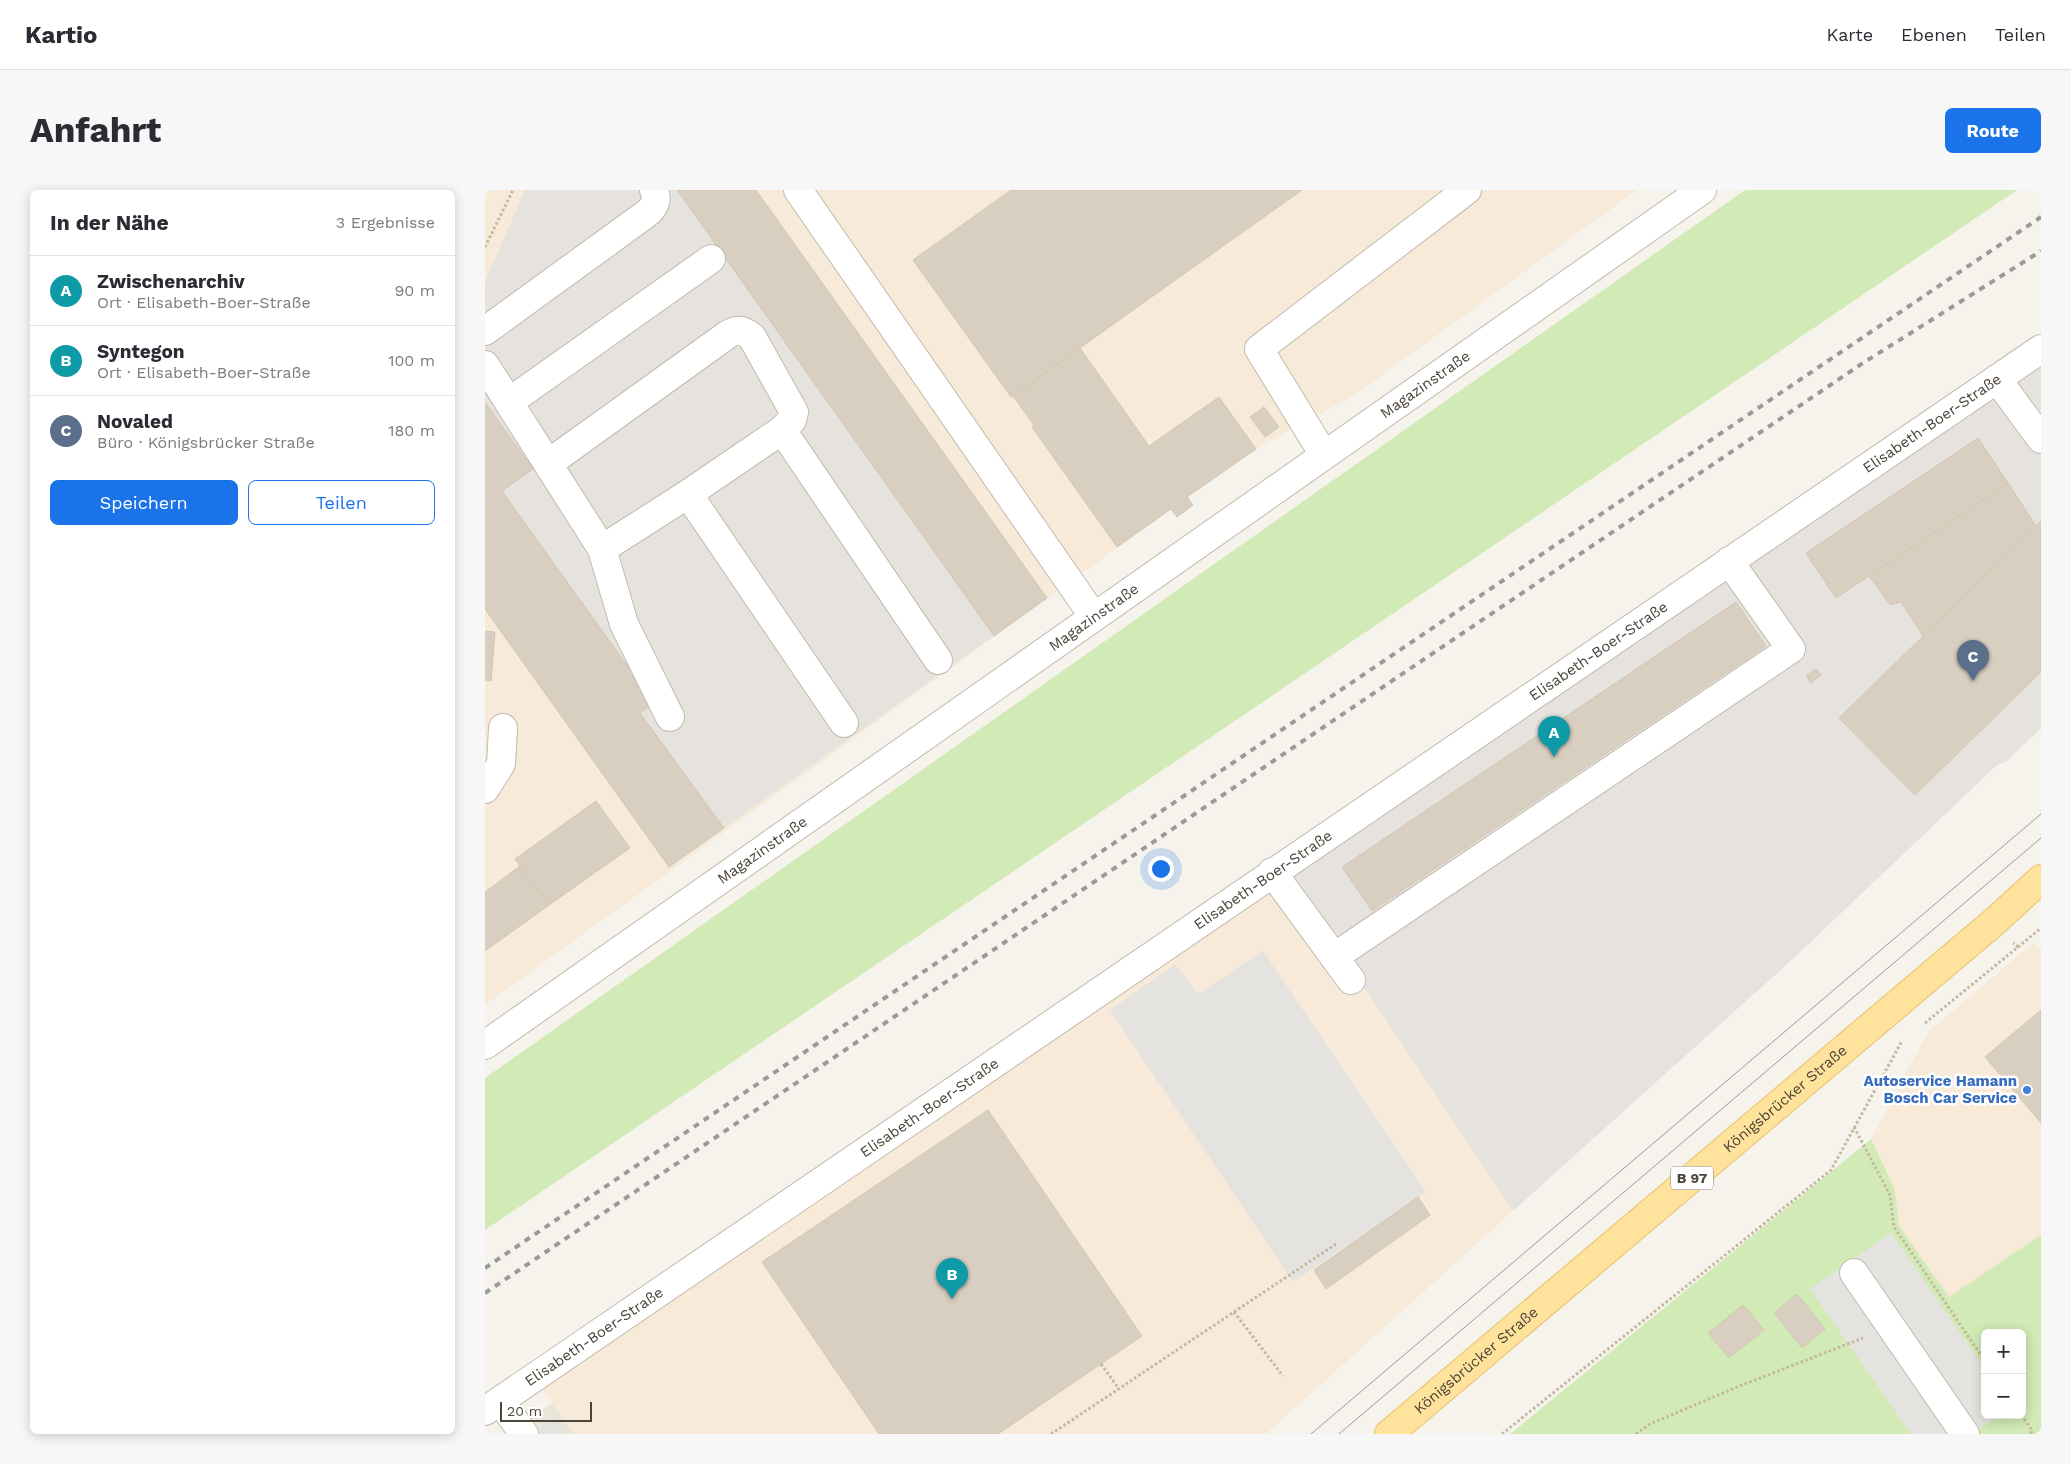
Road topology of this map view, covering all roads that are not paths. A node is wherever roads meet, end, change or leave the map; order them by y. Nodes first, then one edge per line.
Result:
1 (654, 190) edge
2 (798, 190) edge
3 (1467, 190) edge
4 (1702, 190) edge
5 (711, 259) dead end
6 (485, 331) edge
7 (2041, 349) edge
8 (485, 365) edge
9 (1997, 379) junction
10 (509, 402) junction
11 (782, 430) junction
12 (2041, 439) edge
13 (1325, 455) junction
14 (549, 463) junction
15 (688, 494) junction
16 (602, 549) junction
17 (1729, 561) junction
18 (1094, 617) junction
19 (938, 660) dead end
20 (670, 717) dead end
21 (844, 723) dead end
22 (503, 728) dead end
23 (485, 789) edge
24 (1272, 872) junction
25 (2041, 880) edge
26 (1334, 957) junction
27 (1351, 980) dead end
28 (485, 1044) edge
29 (1854, 1273) dead end
30 (493, 1406) edge
31 (524, 1434) edge
32 (1389, 1434) edge
33 (1965, 1434) edge

1 - 6 street
2 - 18 street
3 - 13 street
4 - 13 street, Magazinstraße
5 - 10 street
7 - 9 street, Elisabeth-Boer-Straße
8 - 10 street
9 - 12 street
9 - 17 street, Elisabeth-Boer-Straße
10 - 14 street
11 - 14 street
11 - 15 street
11 - 19 street
13 - 18 street, Magazinstraße
14 - 16 street
15 - 16 street
15 - 21 street
16 - 20 street
17 - 24 street, Elisabeth-Boer-Straße
17 - 26 street
18 - 28 street, Magazinstraße
22 - 23 street
24 - 26 street
24 - 30 street, Elisabeth-Boer-Straße
25 - 32 main road, Königsbrücker Straße / B 97
26 - 27 street
29 - 33 street
30 - 31 street

